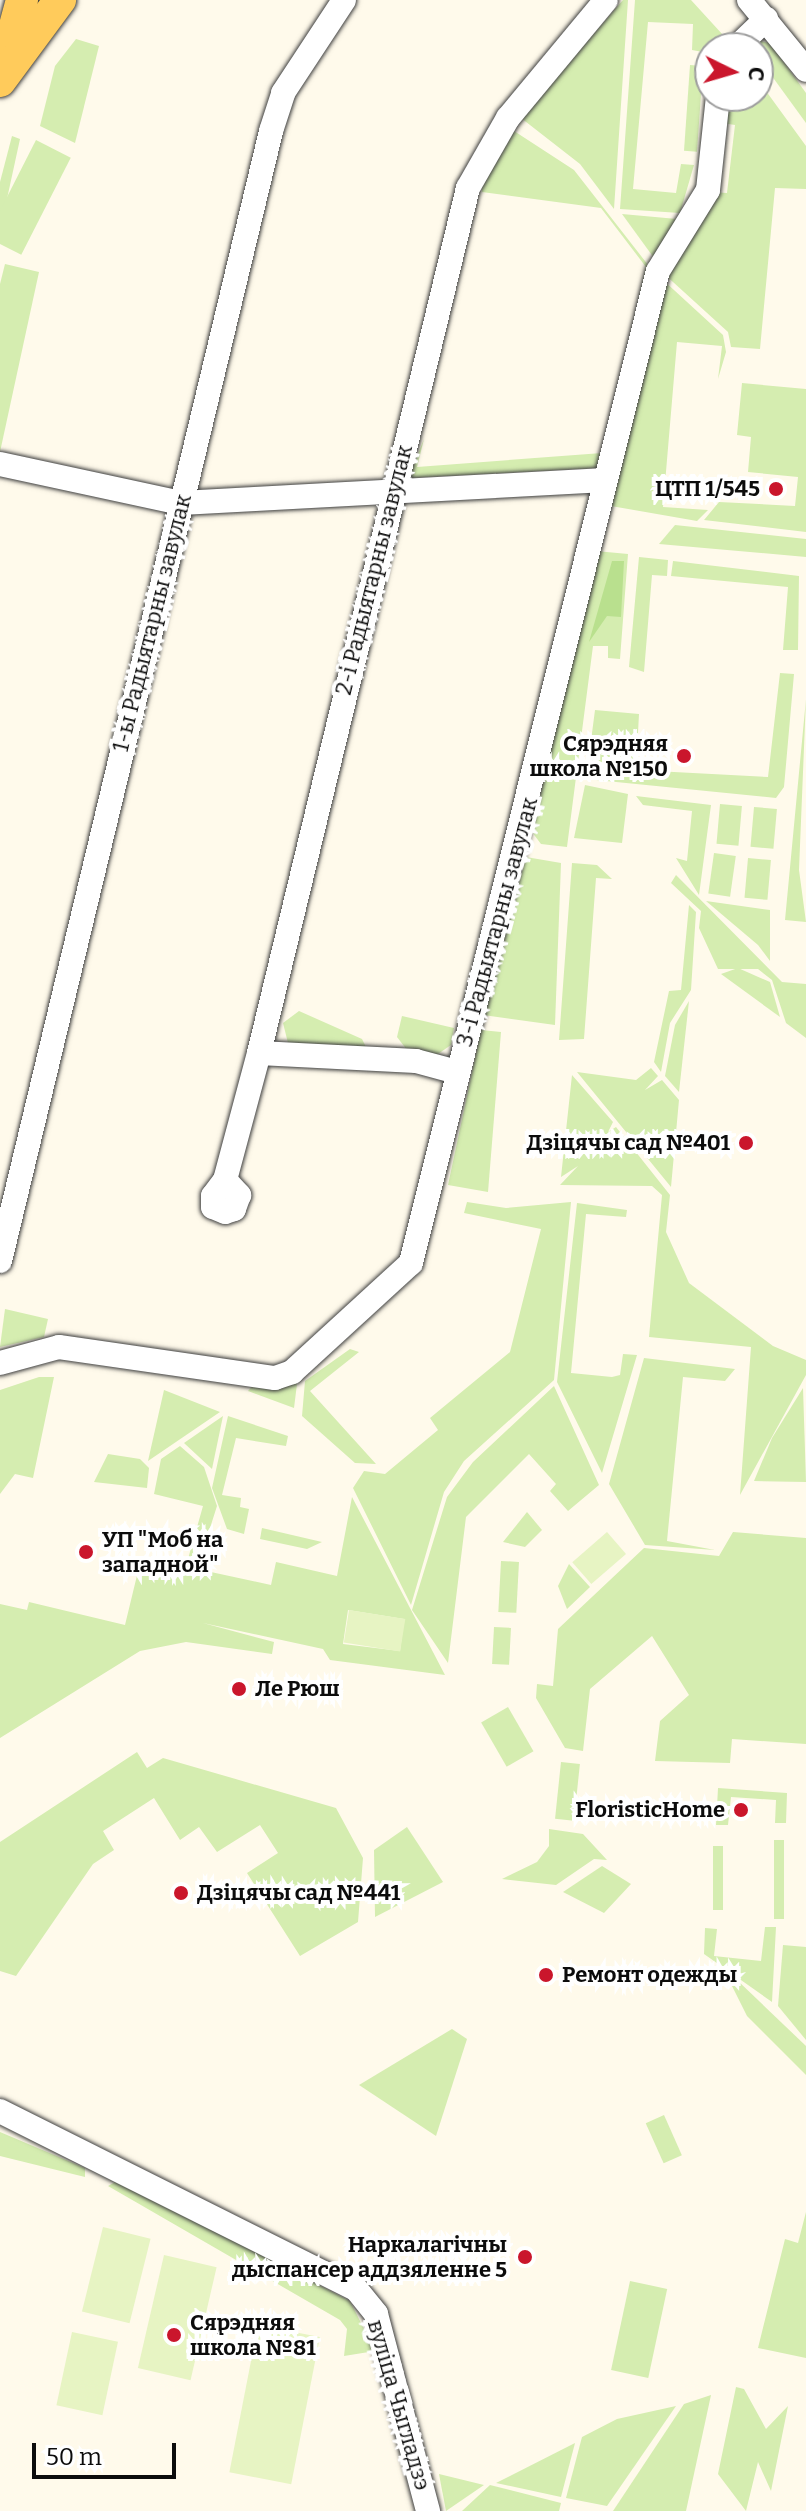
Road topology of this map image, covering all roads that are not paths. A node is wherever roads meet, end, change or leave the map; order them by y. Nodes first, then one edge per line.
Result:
1 (22, 0) edge
2 (60, 0) edge
3 (344, 0) edge
4 (606, 0) edge
5 (749, 0) edge
6 (766, 19) junction
7 (753, 32) edge
8 (806, 70) edge
9 (0, 81) edge
10 (716, 112) edge
11 (0, 464) edge
12 (605, 480) junction
13 (392, 494) junction
14 (181, 503) junction
15 (259, 1053) junction
16 (457, 1072) junction
17 (225, 1180) dead end
18 (0, 1261) edge
19 (0, 1363) edge
20 (0, 2111) edge
21 (428, 2511) edge

1 - 9 main road
2 - 9 main road
3 - 14 street, 1-ы Радыятарны завулак
4 - 13 street, 2-і Радыятарны завулак
5 - 6 street
6 - 7 street
6 - 8 street
10 - 12 street, 3-і Радыятарны завулак
11 - 14 street
12 - 13 street
12 - 16 street, 3-і Радыятарны завулак
13 - 14 street
13 - 15 street, 2-і Радыятарны завулак
14 - 18 street, 1-ы Радыятарны завулак
15 - 16 street
15 - 17 street, 2-і Радыятарны завулак
16 - 19 street, 3-і Радыятарны завулак
20 - 21 street, вуліца Чыгладзэ

